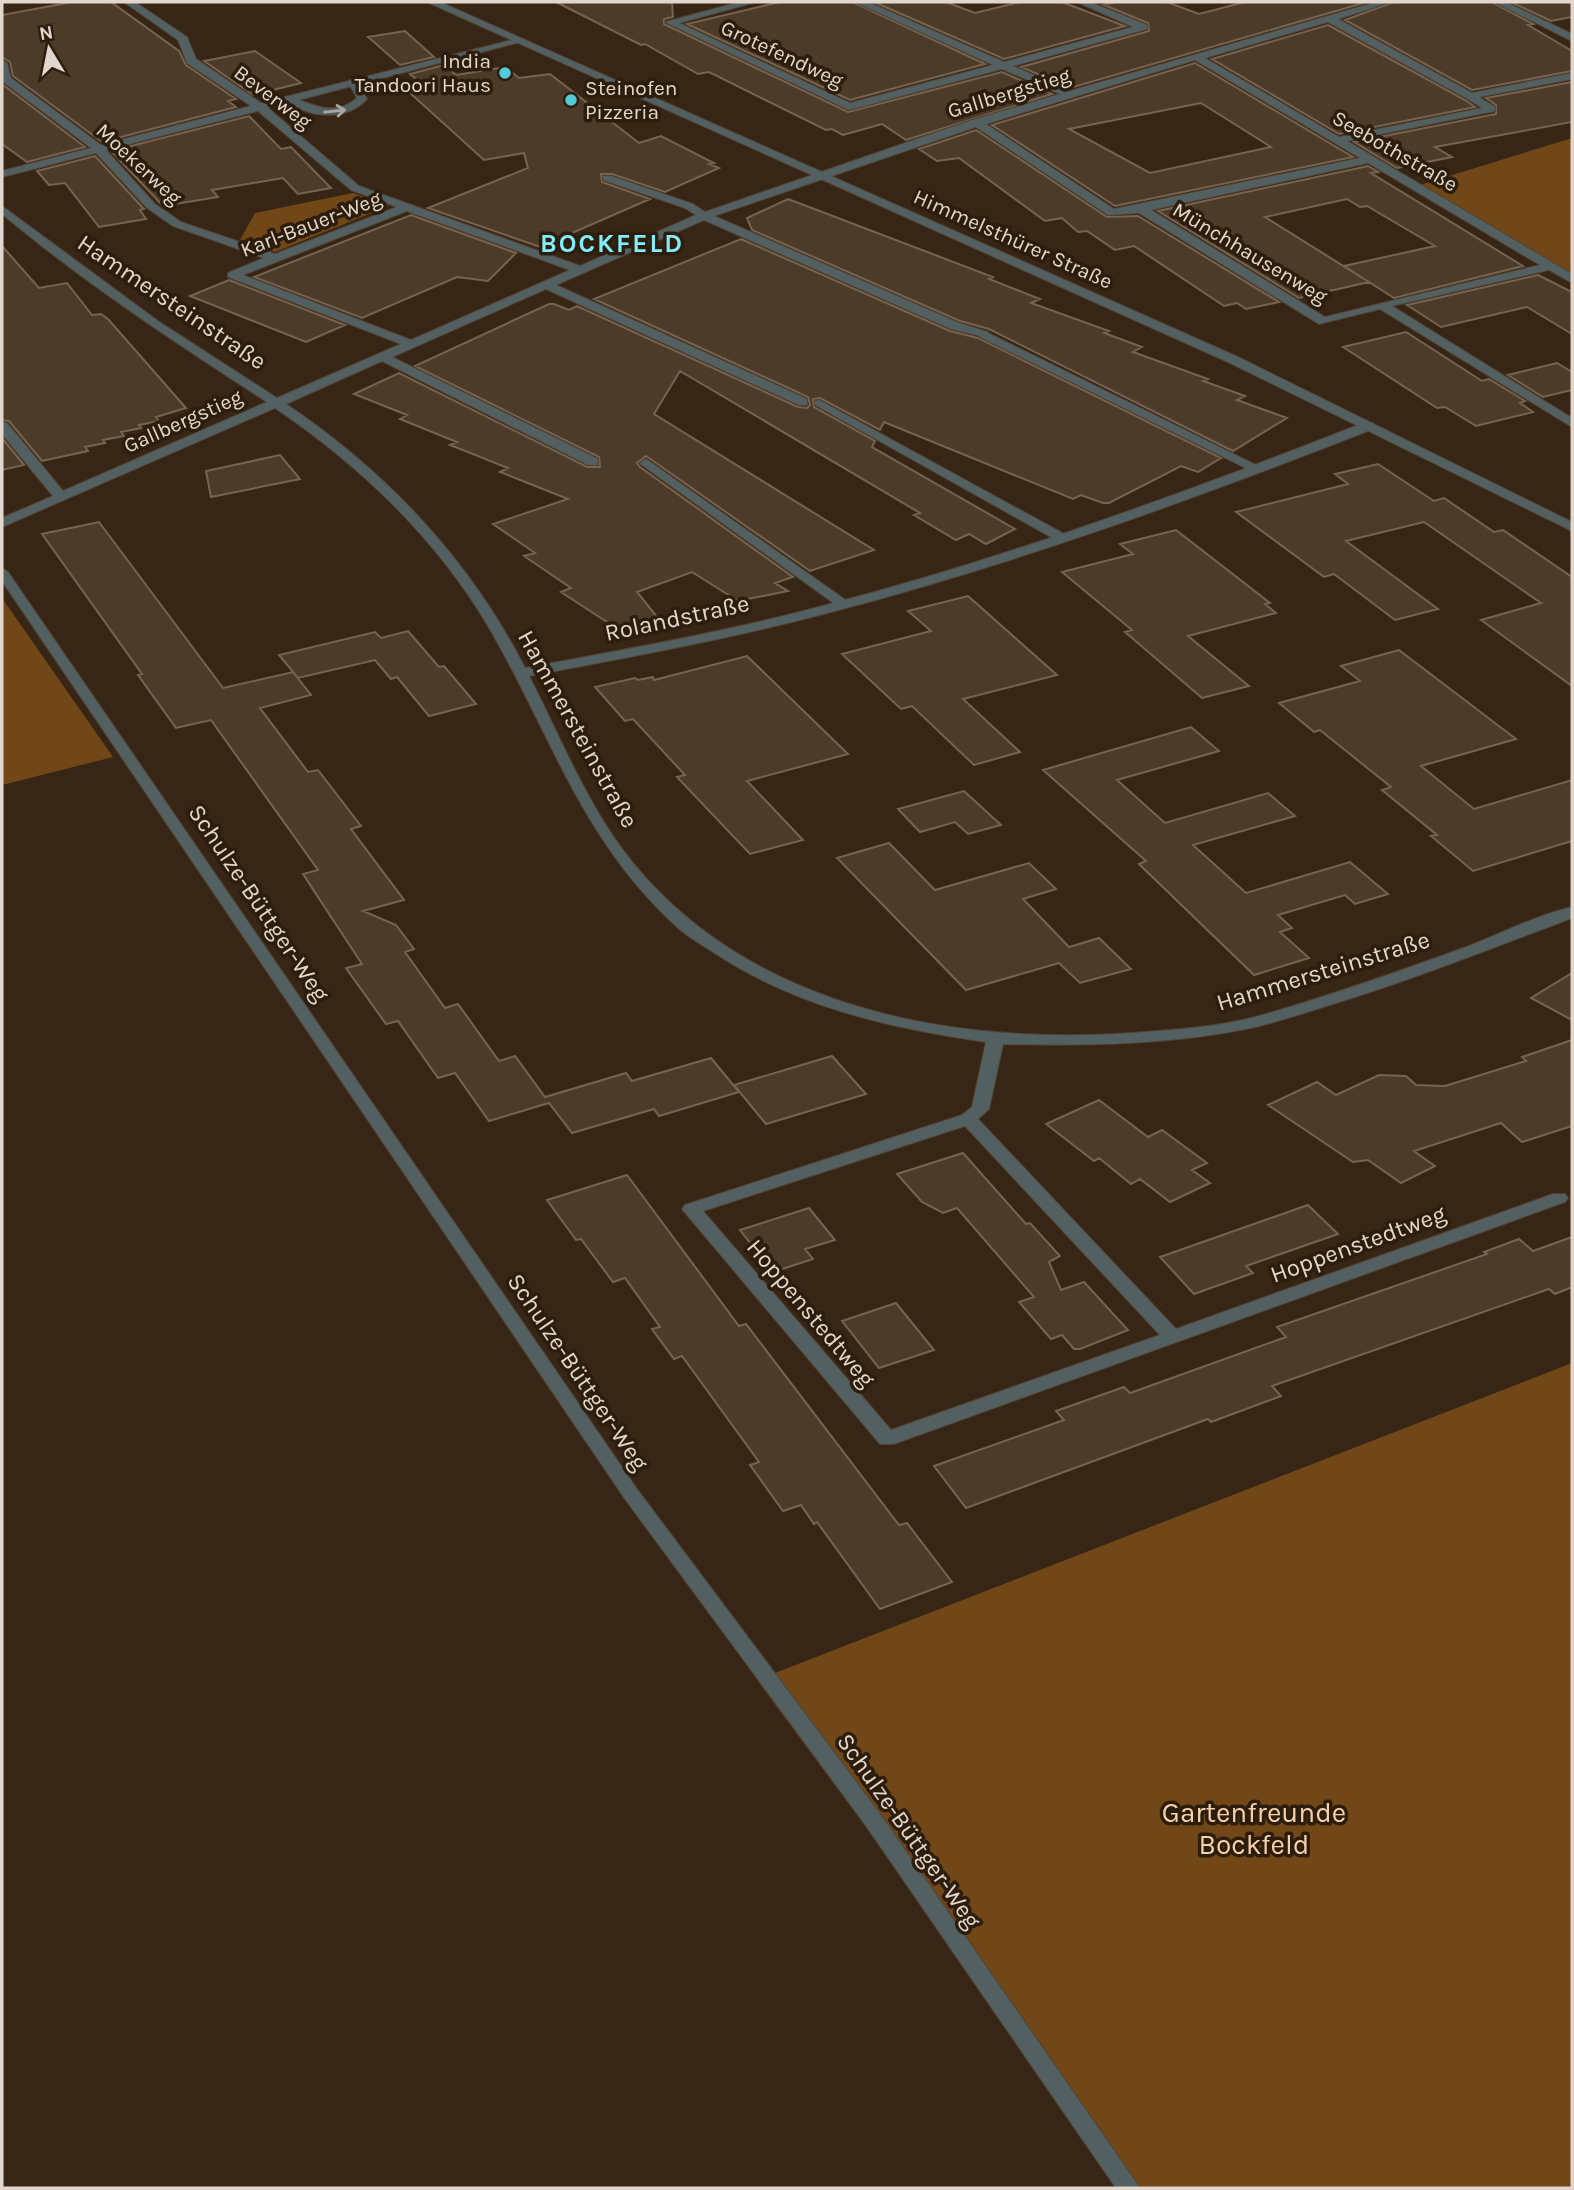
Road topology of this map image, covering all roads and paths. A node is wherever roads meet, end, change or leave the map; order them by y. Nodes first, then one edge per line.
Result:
1 (129, 2) edge
2 (432, 2) edge
3 (751, 2) edge
4 (860, 2) edge
5 (1083, 2) edge
6 (1386, 2) edge
7 (1499, 2) edge
8 (1329, 18) junction
9 (1572, 38) edge
10 (516, 40) junction
11 (1197, 57) junction
12 (2, 63) edge
13 (1002, 66) junction
14 (1572, 76) edge
15 (353, 82) junction
16 (1068, 94) junction
17 (1470, 96) junction
18 (288, 99) junction
19 (260, 107) junction
20 (976, 122) junction
21 (1338, 140) junction
22 (98, 148) junction
23 (1370, 159) junction
24 (2, 173) edge
25 (821, 174) junction
26 (607, 178) dead end
27 (408, 206) junction
28 (2, 209) edge
29 (1141, 209) junction
30 (704, 216) junction
31 (275, 258) junction
32 (1551, 266) junction
33 (581, 270) junction
34 (1572, 279) edge
35 (546, 285) junction
36 (1382, 305) junction
37 (984, 335) joint
38 (409, 343) junction
39 (381, 356) junction
40 (275, 402) junction
41 (803, 402) dead end
42 (819, 403) dead end
43 (1572, 423) edge
44 (2, 426) edge
45 (1368, 426) junction
46 (593, 463) dead end
47 (646, 463) dead end
48 (1258, 469) junction
49 (61, 497) junction
50 (2, 523) edge
51 (1572, 527) edge
52 (1062, 538) junction
53 (2, 572) edge
54 (843, 604) junction
55 (520, 673) junction
56 (1572, 912) edge
57 (995, 1040) junction
58 (968, 1119) junction
59 (1559, 1198) dead end
60 (1173, 1336) junction
61 (1129, 2188) edge

1 - 19 street, Beverweg
2 - 10 street, Himmelsthürer Straße
3 - 13 street, Grotefendweg
4 - 13 street
5 - 13 street, Grotefendweg
6 - 8 street, Gallbergstieg
7 - 9 street
8 - 11 street, Gallbergstieg
8 - 17 street
10 - 15 street
10 - 25 street, Himmelsthürer Straße
11 - 16 street, Gallbergstieg
11 - 21 street, Seebothstraße
12 - 22 street, Moekerweg
13 - 16 street
14 - 17 street
15 - 18 street
18 -> 15 lane
16 - 20 street, Gallbergstieg
17 - 21 street
18 - 19 street
19 - 22 street
19 - 27 street, Beverweg
20 - 25 street, Gallbergstieg
20 - 29 street, Münchhausenweg
21 - 23 street, Seebothstraße
22 - 24 street
22 - 31 street, Moekerweg
23 - 29 street, Münchhausenweg
23 - 32 street, Seebothstraße
25 - 30 street, Gallbergstieg
25 - 45 street, Himmelsthürer Straße
26 - 30 street
27 - 31 street, Karl-Bauer-Weg
27 - 33 street, Karl-Bauer-Weg
28 - 40 street, Hammersteinstraße
29 - 36 street, Münchhausenweg
30 - 33 street, Gallbergstieg
30 - 37 street
31 - 38 street, Karl-Bauer-Weg
32 - 34 street, Seebothstraße
32 - 36 street, Münchhausenweg
33 - 35 street, Gallbergstieg
35 - 38 street, Gallbergstieg
35 - 41 street
36 - 43 street
37 - 48 lane
38 - 39 street, Gallbergstieg
39 - 40 street, Gallbergstieg
39 - 46 street
40 - 49 street, Gallbergstieg
40 - 55 street, Hammersteinstraße
42 - 52 lane
44 - 49 street
45 - 48 street, Rolandstraße
45 - 51 street, Himmelsthürer Straße
47 - 54 lane
48 - 52 street, Rolandstraße
49 - 50 street, Gallbergstieg
52 - 54 street, Rolandstraße
53 - 61 lane, Schulze-Büttger-Weg
54 - 55 street, Rolandstraße
55 - 57 street, Hammersteinstraße
56 - 57 street, Hammersteinstraße
57 - 58 street
58 - 60 street
58 - 60 street, Hoppenstedtweg
59 - 60 street, Hoppenstedtweg

